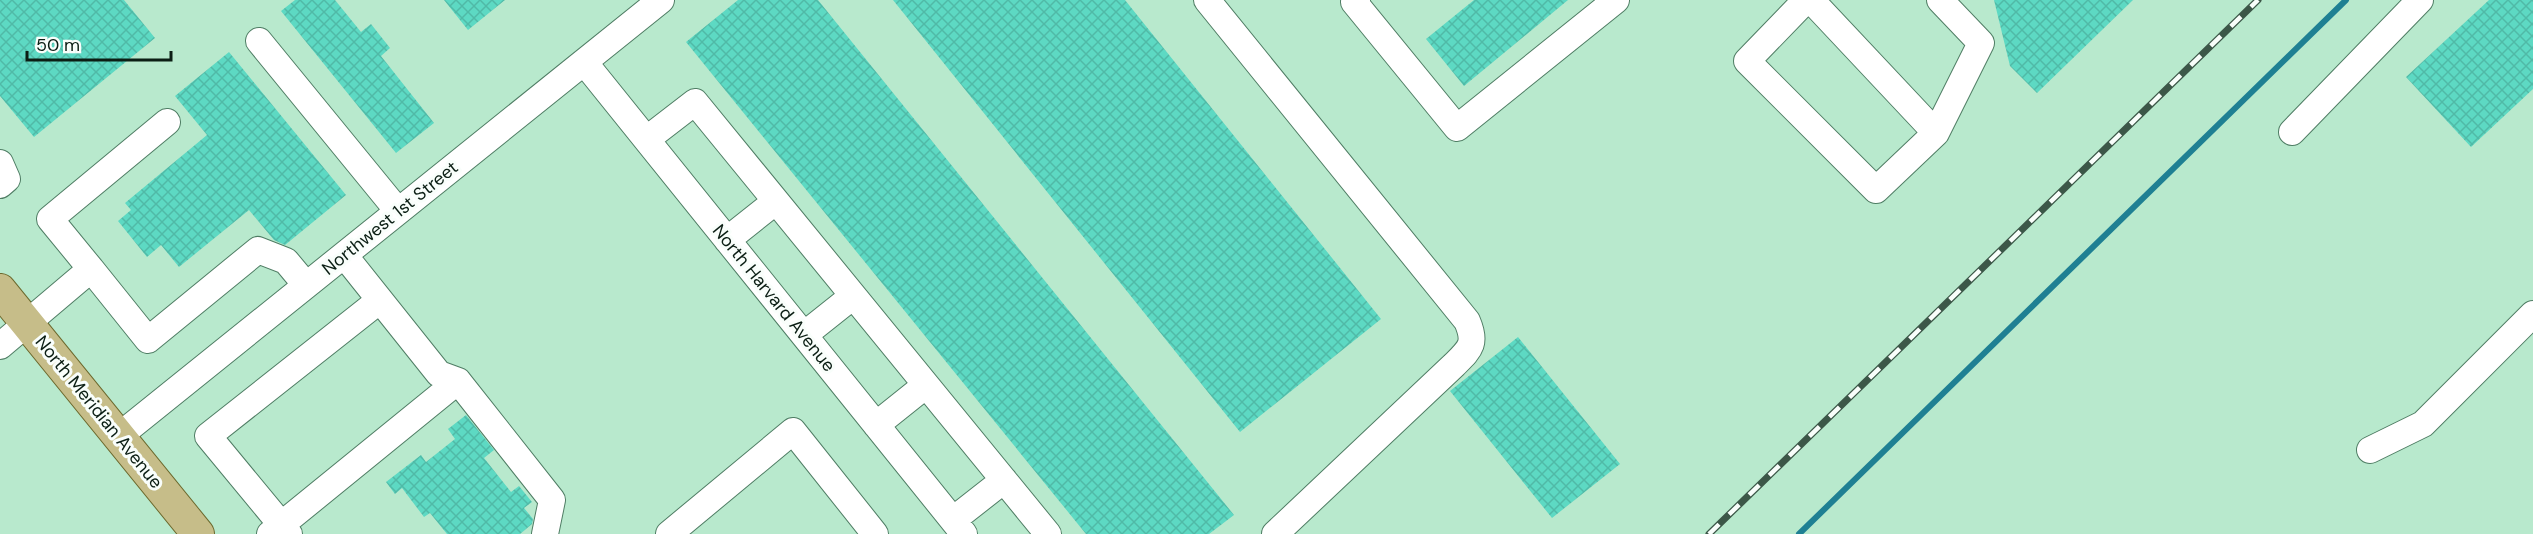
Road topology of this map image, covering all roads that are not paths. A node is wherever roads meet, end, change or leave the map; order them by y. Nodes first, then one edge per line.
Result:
1 (661, 0) edge
2 (1207, 0) edge
3 (1357, 0) edge
4 (1616, 0) edge
5 (1806, 0) edge
6 (1811, 0) edge
7 (1940, 0) edge
8 (2420, 0) edge
9 (259, 41) dead end
10 (584, 62) junction
11 (167, 122) dead end
12 (2292, 132) dead end
13 (1936, 133) junction
14 (647, 140) junction
15 (0, 163) edge
16 (0, 185) edge
17 (776, 201) junction
18 (398, 211) junction
19 (727, 240) junction
20 (344, 255) junction
21 (91, 269) junction
22 (306, 285) junction
23 (0, 290) edge
24 (853, 296) junction
25 (380, 300) junction
26 (2533, 314) edge
27 (26, 322) junction
28 (804, 335) junction
29 (0, 346) edge
30 (458, 381) junction
31 (926, 385) junction
32 (876, 424) junction
33 (119, 436) junction
34 (2370, 450) dead end
35 (1004, 480) junction
36 (958, 527) edge
37 (280, 531) edge
38 (198, 534) edge
39 (545, 534) edge
40 (669, 534) edge
41 (875, 534) edge
42 (1048, 534) edge
43 (1275, 534) edge

1 - 10 street, Northwest 1st Street
2 - 43 street
3 - 4 street
5 - 13 street
6 - 13 street
7 - 13 street
8 - 12 street
9 - 18 street
10 - 14 street, North Harvard Avenue
10 - 18 street, Northwest 1st Street
11 - 21 street
14 - 17 street
14 - 19 street, North Harvard Avenue
15 - 16 street
17 - 19 street
17 - 24 street
18 - 20 street, Northwest 1st Street
19 - 28 street, North Harvard Avenue
20 - 22 street, Northwest 1st Street
20 - 25 street
21 - 22 street
21 - 27 street
22 - 33 street, Northwest 1st Street
23 - 27 main road, North Meridian Avenue
24 - 28 street
24 - 31 street
25 - 30 street
25 - 37 street
26 - 34 street
27 - 29 street
27 - 33 main road, North Meridian Avenue
28 - 32 street, North Harvard Avenue
30 - 37 street
30 - 39 street
31 - 32 street
31 - 35 street
32 - 36 street, North Harvard Avenue
33 - 38 main road, North Meridian Avenue
35 - 36 street
35 - 42 street
40 - 41 street

